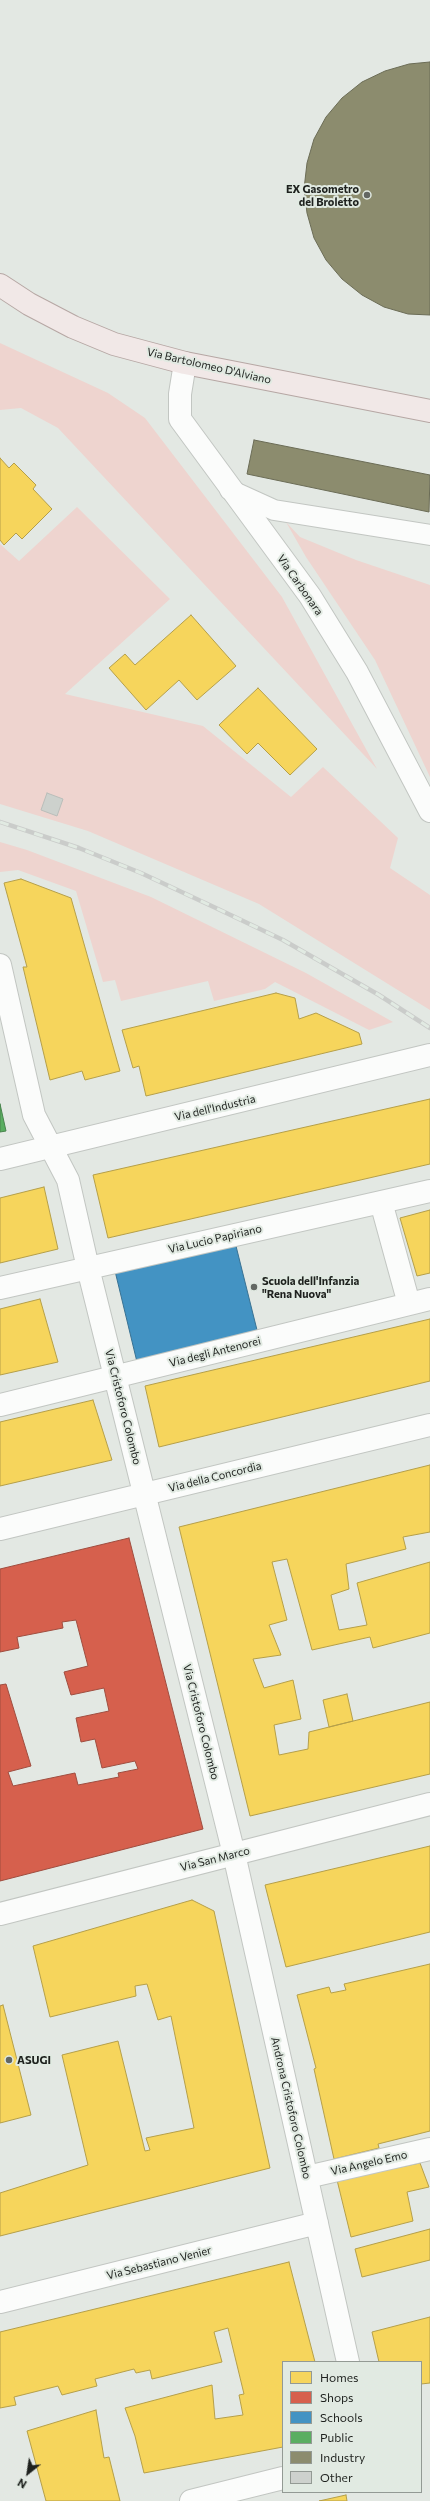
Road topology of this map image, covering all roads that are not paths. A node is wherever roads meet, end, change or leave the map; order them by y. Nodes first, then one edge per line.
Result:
1 (0, 285) edge
2 (185, 363) junction
3 (430, 412) edge
4 (230, 490) junction
5 (430, 535) edge
6 (430, 811) edge
7 (0, 965) edge
8 (430, 1056) edge
9 (51, 1147) junction
10 (0, 1159) edge
11 (430, 1191) edge
12 (381, 1202) junction
13 (88, 1268) junction
14 (0, 1288) edge
15 (430, 1299) edge
16 (409, 1304) junction
17 (116, 1377) junction
18 (0, 1405) edge
19 (430, 1425) edge
20 (144, 1494) junction
21 (0, 1529) edge
22 (430, 1804) edge
23 (234, 1854) junction
24 (0, 1914) edge
25 (430, 2149) edge
26 (307, 2177) junction
27 (318, 2224) junction
28 (0, 2302) edge
29 (348, 2361) edge
30 (282, 2478) edge
31 (192, 2501) edge

1 - 2 main road, Via Bartolomeo D'Alviano
2 - 3 main road, Via Bartolomeo D'Alviano
2 - 4 street, Via Carbonara
4 - 5 lane
4 - 6 street, Via Carbonara
7 - 9 street, Via Cristoforo Colombo
8 - 9 street, Via dell'Industria
9 - 10 street, Via dell'Industria
9 - 13 street, Via Cristoforo Colombo
11 - 12 street, Via Lucio Papiriano
12 - 13 street, Via Lucio Papiriano
12 - 16 street
13 - 14 street, Via Lucio Papiriano
13 - 17 street, Via Cristoforo Colombo
15 - 16 street, Via degli Antenorei
16 - 17 street, Via degli Antenorei
17 - 18 street, Via degli Antenorei
17 - 20 street, Via Cristoforo Colombo
19 - 20 street, Via della Concordia
20 - 21 street, Via della Concordia
20 - 23 street, Via Cristoforo Colombo
22 - 23 street, Via San Marco
23 - 24 street, Via San Marco
23 - 26 street, Androna Cristoforo Colombo
25 - 26 street, Via Angelo Emo
26 - 27 street, Androna Cristoforo Colombo
27 - 28 street, Via Sebastiano Venier
27 - 29 street, Androna Cristoforo Colombo
30 - 31 street

